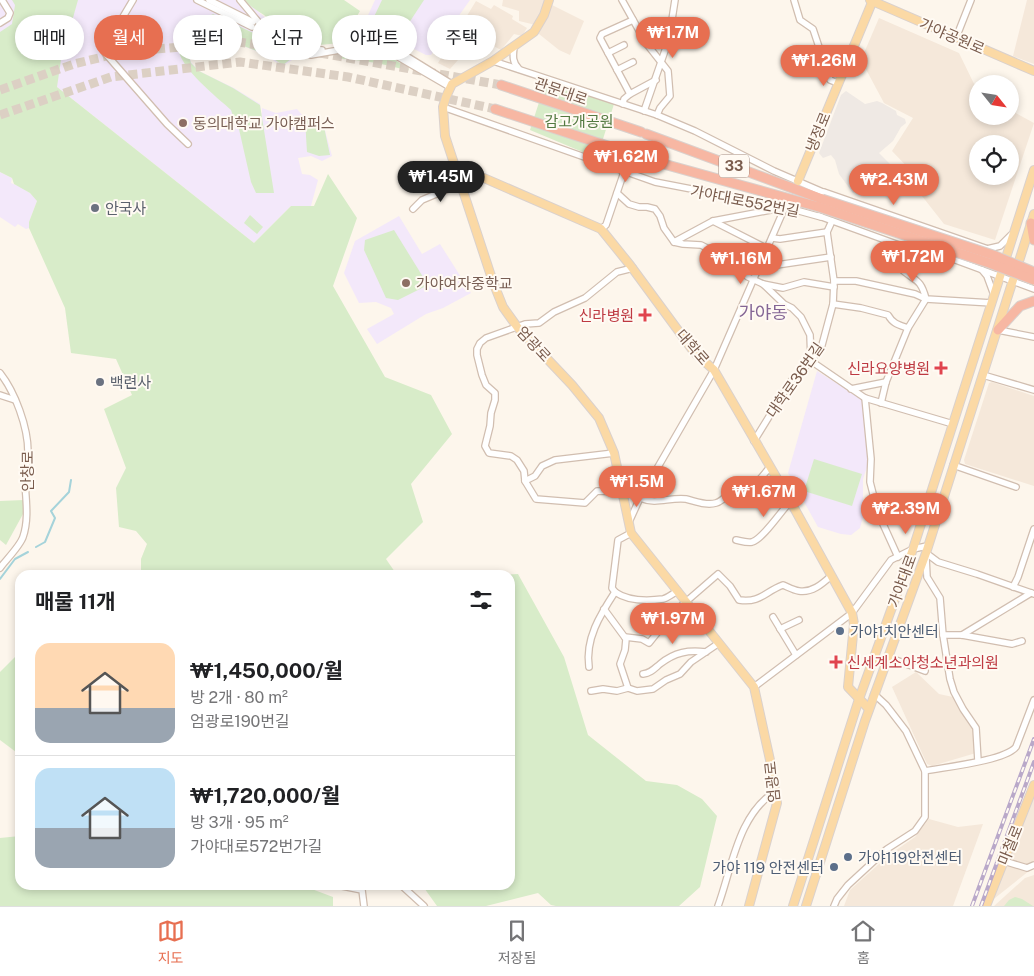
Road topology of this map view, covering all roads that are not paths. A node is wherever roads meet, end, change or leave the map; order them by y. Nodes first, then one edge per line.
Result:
1 (2, 0) edge
2 (133, 0) edge
3 (197, 0) edge
4 (209, 0) edge
5 (240, 0) edge
6 (549, 0) edge
7 (622, 0) edge
8 (675, 0) edge
9 (794, 0) edge
10 (872, 0) edge
11 (971, 0) edge
12 (253, 15) edge
13 (633, 20) junction
14 (0, 23) edge
15 (956, 38) junction
16 (624, 45) dead end
17 (514, 47) junction
18 (322, 53) edge
19 (608, 53) junction
20 (493, 61) junction
21 (633, 62) dead end
22 (662, 62) junction
23 (518, 69) junction
24 (617, 70) junction
25 (1034, 71) edge
26 (656, 80) junction
27 (838, 83) junction
28 (451, 85) junction
29 (502, 85) tunnel mouth
30 (630, 94) junction
31 (623, 104) junction
32 (443, 107) junction
33 (495, 109) tunnel mouth
34 (644, 111) junction
35 (458, 112) junction
36 (657, 115) junction
37 (188, 144) dead end
38 (632, 154) dead end
39 (642, 158) dead end
40 (454, 165) junction
41 (1034, 170) edge
42 (624, 172) junction
43 (798, 181) junction
44 (460, 184) junction
45 (758, 190) junction
46 (617, 193) junction
47 (822, 200) junction
48 (786, 207) junction
49 (414, 209) dead end
50 (821, 217) junction
51 (713, 220) junction
52 (1033, 220) edge
53 (832, 221) junction
54 (601, 229) junction
55 (1015, 229) junction
56 (827, 232) junction
57 (772, 238) junction
58 (1034, 240) edge
59 (674, 242) junction
60 (899, 245) junction
61 (768, 249) junction
62 (987, 249) junction
63 (1006, 256) junction
64 (832, 257) junction
65 (1019, 263) junction
66 (761, 264) junction
67 (633, 268) junction
68 (980, 269) junction
69 (1034, 272) edge
70 (1000, 276) junction
71 (754, 280) junction
72 (1034, 280) edge
73 (1013, 281) junction
74 (763, 284) junction
75 (834, 284) junction
76 (1034, 289) edge
77 (1034, 296) edge
78 (926, 299) junction
79 (993, 299) junction
80 (1034, 301) edge
81 (833, 304) junction
82 (1020, 306) junction
83 (518, 328) junction
84 (908, 328) junction
85 (983, 330) junction
86 (997, 332) junction
87 (1034, 337) edge
88 (811, 361) junction
89 (714, 370) junction
90 (0, 372) edge
91 (983, 375) junction
92 (886, 382) junction
93 (851, 389) junction
94 (1034, 390) edge
95 (0, 395) edge
96 (865, 398) junction
97 (15, 400) junction
98 (881, 402) junction
99 (952, 424) junction
100 (754, 441) junction
101 (614, 453) junction
102 (953, 465) junction
103 (770, 468) junction
104 (525, 481) junction
105 (1016, 487) dead end
106 (621, 492) junction
107 (640, 498) junction
108 (790, 502) junction
109 (629, 522) junction
110 (1034, 529) edge
111 (631, 533) junction
112 (736, 540) dead end
113 (913, 550) junction
114 (927, 550) junction
115 (898, 556) junction
116 (0, 568) edge
117 (831, 576) junction
118 (1013, 587) junction
119 (678, 591) junction
120 (615, 592) junction
121 (1033, 593) edge
122 (686, 601) junction
123 (604, 609) junction
124 (852, 613) junction
125 (773, 617) dead end
126 (800, 620) dead end
127 (780, 629) junction
128 (962, 634) junction
129 (943, 635) junction
130 (625, 637) junction
131 (1022, 641) dead end
132 (720, 642) junction
133 (706, 652) junction
134 (797, 654) junction
135 (888, 657) junction
136 (589, 667) dead end
137 (925, 671) dead end
138 (643, 674) dead end
139 (754, 686) junction
140 (628, 688) junction
141 (591, 691) dead end
142 (874, 694) junction
143 (859, 699) junction
144 (1034, 700) edge
145 (869, 709) junction
146 (978, 761) junction
147 (925, 771) junction
148 (1034, 785) edge
149 (776, 791) junction
150 (1004, 861) junction
151 (1034, 865) edge
152 (362, 890) edge
153 (406, 890) edge
154 (364, 906) edge
155 (424, 906) edge
156 (718, 906) edge
157 (749, 906) edge
158 (793, 906) edge
159 (806, 906) edge
160 (834, 906) edge
161 (986, 906) edge

1 - 14 street
2 - 37 street
3 - 4 street
5 - 12 street
6 - 17 main road
7 - 13 street
8 - 22 street
9 - 27 street
10 - 15 main road, 가야공원로
10 - 27 main road, 냉정로
11 - 15 street
13 - 19 street
13 - 22 street
15 - 25 main road, 가야공원로
16 - 19 street
17 - 20 main road
17 - 23 street
18 - 28 street
19 - 24 street
20 - 23 street
20 - 28 main road
21 - 24 street
22 - 26 street
22 - 36 street
23 - 31 street
24 - 30 street
26 - 30 street
26 - 34 street
27 - 43 main road, 냉정로
28 - 32 main road, 엄광로
28 - 35 street
29 - 47 highway, 관문대로 / 33
30 - 31 street
31 - 34 street
32 - 35 street, 가야대로552번길
32 - 40 main road, 엄광로
33 - 38 highway
34 - 36 street
35 - 42 street, 가야대로552번길
36 - 43 street
39 - 45 highway, 33
40 - 44 main road, 엄광로
40 - 54 main road, 대학로
41 - 55 main road, 가야대로
42 - 46 street
42 - 48 street, 가야대로552번길
43 - 47 street
44 - 49 street
44 - 83 main road, 엄광로
45 - 47 highway, 33
45 - 50 street, 가야대로552번길
46 - 54 street
46 - 59 street
47 - 62 street
47 - 69 highway, 33, bridge
47 - 72 highway, 33, bridge
48 - 50 street, 가야대로552번길
48 - 51 street
48 - 57 street
50 - 53 street, 가야대로552번길
51 - 59 street
51 - 61 street
52 - 58 highway
52 - 65 main road, 가야대로
53 - 56 street
53 - 60 street, 가야대로552번길
54 - 67 main road, 대학로
55 - 62 street
55 - 63 main road, 가야대로
56 - 57 street
56 - 64 street, 대학로36번길
57 - 61 street
59 - 71 street
60 - 68 street, 가야대로552번길
60 - 78 street
61 - 66 street
62 - 63 street
63 - 65 street
63 - 70 main road, 가야대로
64 - 66 street
64 - 75 street, 대학로36번길
65 - 69 street
65 - 73 main road, 가야대로
66 - 71 street
67 - 83 street
67 - 89 main road, 대학로
68 - 70 street, 가야대로552번길
68 - 79 street
70 - 73 street, 가야대로552번길
70 - 79 main road, 가야대로
71 - 74 street
71 - 89 street
73 - 76 street, 가야대로552번길
73 - 86 main road, 가야대로
74 - 75 street
74 - 88 street
75 - 78 street
75 - 81 street, 대학로36번길
77 - 82 street
78 - 79 street
78 - 84 street
79 - 85 main road, 가야대로
80 - 82 highway
81 - 84 street
81 - 88 street, 대학로36번길
82 - 86 highway
83 - 101 main road, 엄광로
83 - 104 street
84 - 92 street
85 - 86 main road
85 - 99 main road, 가야대로
86 - 87 street
86 - 91 main road, 가야대로
88 - 93 street
88 - 100 street, 대학로36번길
89 - 100 main road, 대학로
89 - 107 street
90 - 97 street, 안창로
91 - 94 street
91 - 102 main road, 가야대로
92 - 93 street
92 - 98 street
93 - 96 street
95 - 97 street
96 - 98 street
96 - 115 street
97 - 116 street, 안창로
98 - 99 street
99 - 113 main road, 가야대로
100 - 103 main road, 대학로
101 - 104 street
101 - 106 main road, 엄광로
102 - 105 street
102 - 114 main road, 가야대로
103 - 107 street
103 - 108 main road, 대학로
104 - 106 street
106 - 109 main road, 엄광로
107 - 109 street
108 - 112 street
108 - 117 main road, 대학로
109 - 111 main road, 엄광로
110 - 118 street
111 - 119 main road, 엄광로
111 - 120 street
113 - 114 street
113 - 115 street
113 - 143 main road, 가야대로
114 - 118 street
114 - 129 street
114 - 135 main road, 가야대로
115 - 124 street
117 - 122 street
117 - 124 main road, 대학로
118 - 121 street
119 - 120 street
119 - 122 main road, 엄광로
120 - 123 street
121 - 128 street
122 - 130 street
122 - 132 main road, 엄광로
123 - 130 street
123 - 136 street
124 - 134 street
124 - 143 main road, 대학로
125 - 127 street
126 - 127 street
127 - 134 street
128 - 129 street
128 - 131 street
129 - 146 street
130 - 140 street
132 - 133 street
132 - 139 main road, 엄광로
133 - 138 street
133 - 140 street
134 - 139 street
135 - 137 street
135 - 142 main road, 가야대로
139 - 149 main road, 엄광로
140 - 141 street
142 - 145 main road, 가야대로
142 - 147 street
143 - 145 main road, 대학로
143 - 158 main road, 가야대로
144 - 146 street
145 - 159 main road, 가야대로
146 - 147 street
147 - 160 street
148 - 150 main road, 마철로
149 - 156 street
149 - 157 main road, 엄광로
150 - 151 street
150 - 161 main road, 마철로
152 - 154 street
153 - 155 street

